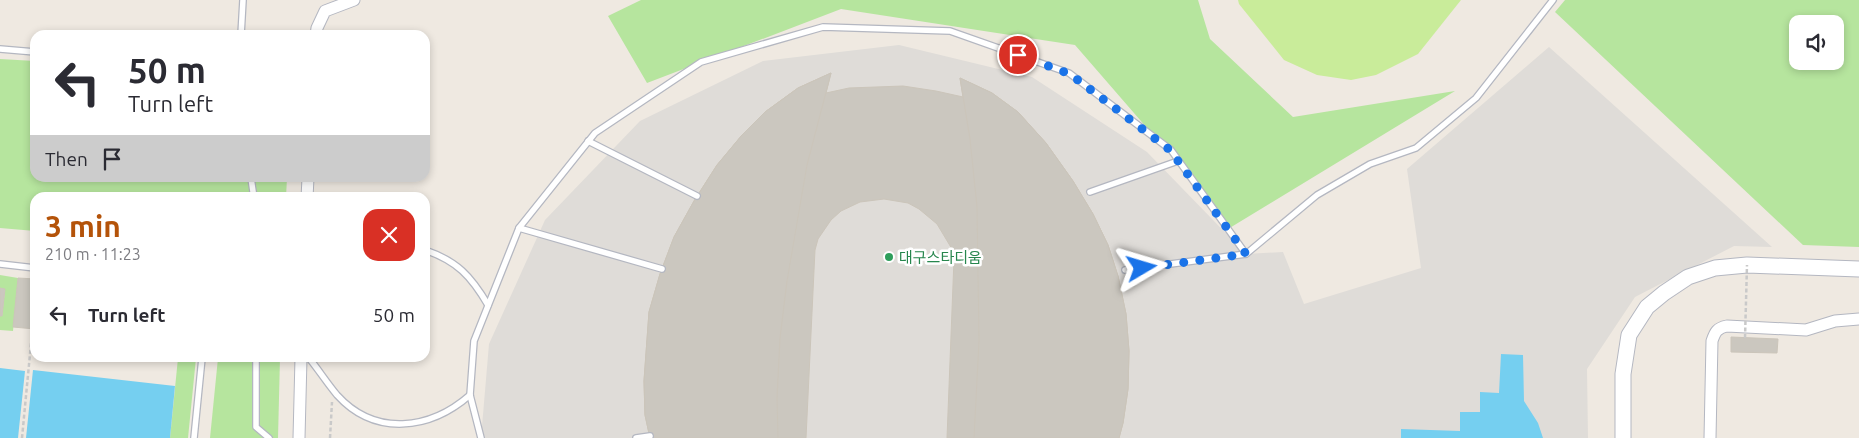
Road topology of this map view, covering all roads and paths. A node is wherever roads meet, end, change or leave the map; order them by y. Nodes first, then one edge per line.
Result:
1 (243, 0) edge
2 (354, 0) edge
3 (1553, 0) edge
4 (241, 30) edge
5 (317, 30) edge
6 (0, 48) edge
7 (30, 51) edge
8 (588, 141) junction
9 (1178, 161) junction
10 (1090, 192) dead end
11 (698, 196) dead end
12 (518, 228) junction
13 (430, 252) edge
14 (1246, 254) junction
15 (0, 264) edge
16 (1747, 266) junction
17 (30, 267) edge
18 (662, 269) dead end
19 (1859, 269) edge
20 (1125, 270) dead end
21 (488, 305) junction
22 (1859, 319) edge
23 (1745, 338) dead end
24 (30, 354) edge
25 (202, 362) edge
26 (256, 362) edge
27 (301, 362) edge
28 (312, 362) edge
29 (332, 389) junction
30 (470, 395) junction
31 (650, 436) dead end
32 (22, 438) edge
33 (194, 438) edge
34 (269, 438) edge
35 (299, 438) edge
36 (330, 438) edge
37 (481, 438) edge
38 (636, 438) edge
39 (1623, 438) edge
40 (1710, 438) edge

1 - 4 lane
2 - 5 street
3 - 14 lane
6 - 7 lane
8 - 9 lane
8 - 11 lane
8 - 12 lane
9 - 10 lane
9 - 14 lane
12 - 18 lane
12 - 21 lane
13 - 21 lane
14 - 20 lane
15 - 17 lane
16 - 19 main road
16 - 23 path, bridge
16 - 39 main road
21 - 30 lane
22 - 40 street
24 - 32 path
25 - 33 lane
26 - 34 lane
27 - 35 street
28 - 29 lane
29 - 30 lane
29 - 36 path
30 - 37 lane
31 - 38 lane

